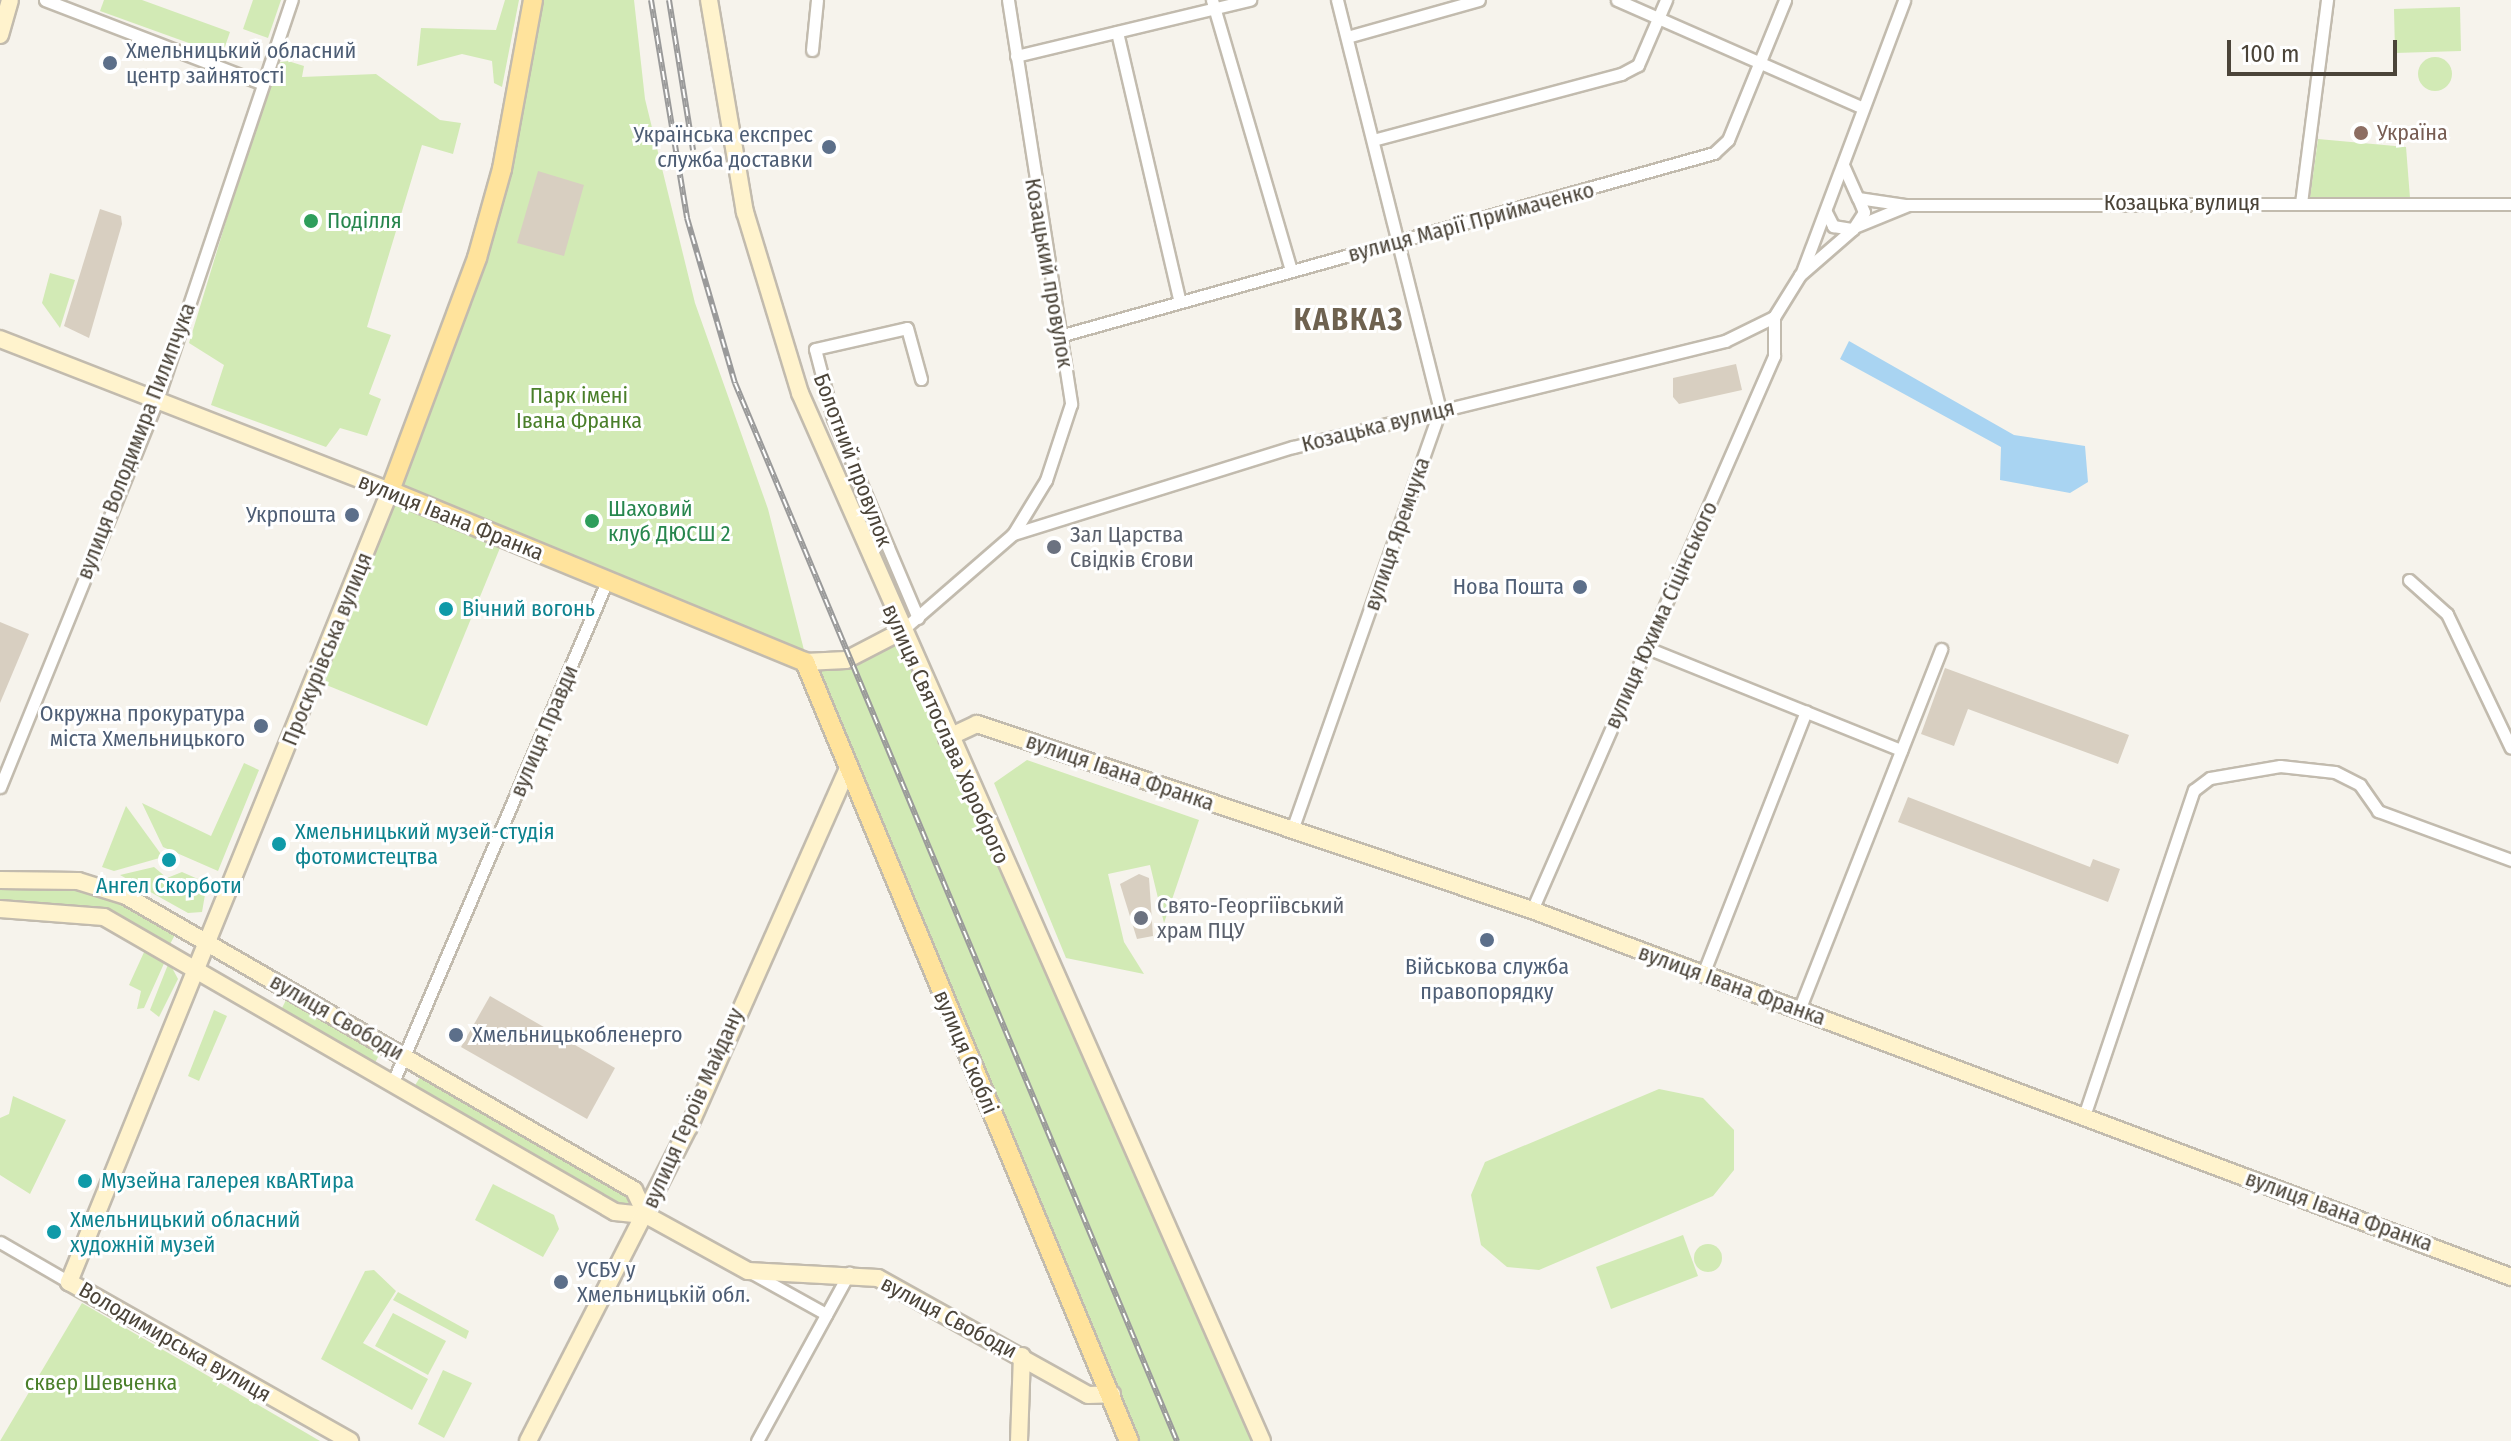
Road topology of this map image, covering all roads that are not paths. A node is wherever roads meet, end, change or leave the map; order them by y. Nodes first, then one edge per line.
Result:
1 (10, 0) edge
2 (45, 0) edge
3 (292, 0) edge
4 (533, 0) edge
5 (709, 0) edge
6 (817, 0) edge
7 (1008, 0) edge
8 (1250, 0) edge
9 (1337, 0) edge
10 (1479, 0) edge
11 (1617, 0) edge
12 (1666, 0) edge
13 (1785, 0) edge
14 (1904, 0) edge
15 (2327, 0) edge
16 (1235, 2) edge
17 (1213, 4) edge
18 (1658, 18) junction
19 (1117, 32) junction
20 (0, 35) edge
21 (1347, 37) junction
22 (812, 50) dead end
23 (1016, 56) junction
24 (1760, 63) junction
25 (261, 83) junction
26 (1859, 106) junction
27 (1373, 140) junction
28 (1843, 165) junction
29 (1855, 196) junction
30 (2301, 203) junction
31 (2511, 204) edge
32 (1908, 205) junction
33 (1828, 206) junction
34 (1855, 228) junction
35 (1397, 241) junction
36 (1291, 271) junction
37 (1800, 275) junction
38 (1180, 302) junction
39 (1774, 317) junction
40 (1063, 335) junction
41 (0, 339) edge
42 (921, 379) dead end
43 (157, 400) junction
44 (1440, 410) junction
45 (390, 491) junction
46 (1013, 534) junction
47 (2409, 580) dead end
48 (607, 581) junction
49 (918, 618) junction
50 (900, 632) junction
51 (1647, 648) junction
52 (1941, 649) dead end
53 (805, 662) junction
54 (1806, 711) junction
55 (947, 738) junction
56 (2511, 748) edge
57 (1901, 750) junction
58 (847, 770) junction
59 (0, 787) edge
60 (1292, 830) junction
61 (2511, 860) edge
62 (0, 880) edge
63 (0, 909) edge
64 (1532, 910) junction
65 (209, 942) junction
66 (198, 969) junction
67 (1703, 974) junction
68 (1799, 1010) junction
69 (407, 1058) junction
70 (393, 1082) junction
71 (2084, 1116) junction
72 (646, 1215) junction
73 (0, 1242) edge
74 (748, 1271) junction
75 (850, 1271) junction
76 (2511, 1277) edge
77 (69, 1282) junction
78 (826, 1314) junction
79 (1022, 1356) junction
80 (1112, 1394) junction
81 (350, 1441) edge
82 (528, 1441) edge
83 (757, 1441) edge
84 (1019, 1441) edge
85 (1129, 1441) edge
86 (1262, 1441) edge

1 - 20 street
2 - 25 street
3 - 25 street, вулиця Володимира Пилипчука
4 - 45 main road, Проскурівська вулиця
5 - 50 street, вулиця Святослава Хороброго
6 - 22 street
7 - 23 street, Козацький провулок
8 - 16 street
9 - 21 street
10 - 21 street
11 - 18 street
12 - 18 street
13 - 24 street, вулиця Марії Приймаченко
14 - 26 street
15 - 30 street
16 - 17 street
17 - 19 street
17 - 36 street
18 - 24 street
18 - 27 street
19 - 23 street
19 - 38 street
21 - 27 street
23 - 40 street, Козацький провулок
24 - 26 street
24 - 35 street, вулиця Марії Приймаченко
25 - 43 street, вулиця Володимира Пилипчука
26 - 28 street
27 - 35 street
28 - 29 street
28 - 33 street
29 - 32 street
29 - 33 street
29 - 34 street
30 - 31 street, Козацька вулиця
30 - 32 street, Козацька вулиця
32 - 34 street, Козацька вулиця
33 - 34 street
33 - 37 street
34 - 37 street, Козацька вулиця
35 - 36 street, вулиця Марії Приймаченко
35 - 44 street
36 - 38 street, вулиця Марії Приймаченко
37 - 39 street, Козацька вулиця
38 - 40 street, вулиця Марії Приймаченко
39 - 44 street, Козацька вулиця
39 - 51 street, вулиця Юхима Сіцінського
40 - 46 street, Козацький провулок
41 - 43 street, вулиця Івана Франка
42 - 49 street, Болотний провулок
43 - 45 street, вулиця Івана Франка
43 - 59 street, вулиця Володимира Пилипчука
44 - 46 street, Козацька вулиця
44 - 60 street, вулиця Яремчука
45 - 48 main road, вулиця Івана Франка
45 - 65 street, Проскурівська вулиця
46 - 49 street, Козацька вулиця
47 - 56 street
48 - 53 main road, вулиця Івана Франка
48 - 69 street, вулиця Правди
49 - 50 street, Козацька вулиця
50 - 53 street, вулиця Івана Франка
50 - 55 street, вулиця Святослава Хороброго
51 - 54 street
51 - 64 street, вулиця Юхима Сіцінського
52 - 57 street
53 - 58 main road, вулиця Скоблі
54 - 57 street
54 - 67 street
55 - 60 street, вулиця Івана Франка
55 - 86 street, вулиця Святослава Хороброго
57 - 68 street
58 - 72 street, вулиця Героїв Майдану
58 - 80 main road, вулиця Скоблі
60 - 64 street, вулиця Івана Франка
61 - 71 street
62 - 65 street, вулиця Свободи
63 - 66 street, вулиця Свободи
64 - 67 street, вулиця Івана Франка
65 - 66 street, Проскурівська вулиця
65 - 69 street, вулиця Свободи
66 - 70 street, вулиця Свободи
66 - 77 street, Проскурівська вулиця
67 - 68 street, вулиця Івана Франка
68 - 71 street, вулиця Івана Франка
69 - 70 street, вулиця Правди
69 - 72 street, вулиця Свободи
70 - 72 street, вулиця Свободи
71 - 76 street, вулиця Івана Франка
72 - 74 street, вулиця Свободи
72 - 82 street, вулиця Героїв Майдану
73 - 77 street, Володимирська вулиця
74 - 75 street, вулиця Свободи
74 - 78 street
75 - 78 street
75 - 79 street, вулиця Свободи
77 - 81 street, Володимирська вулиця
78 - 83 street
79 - 80 street, вулиця Свободи
79 - 84 street
80 - 85 main road, вулиця Скоблі

